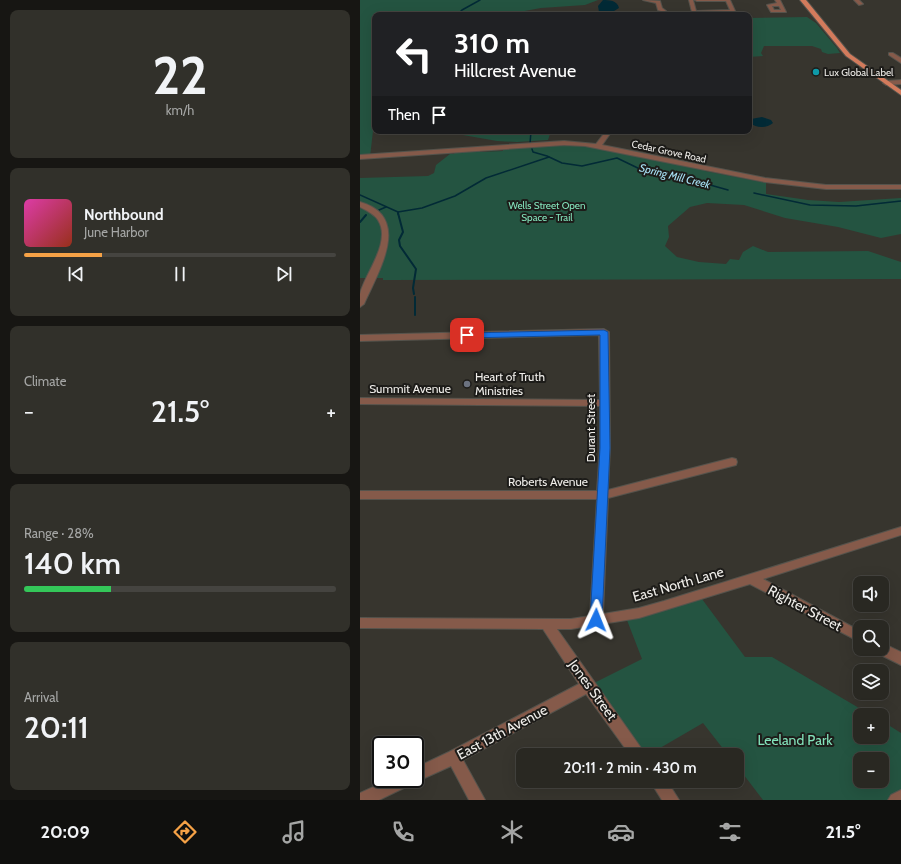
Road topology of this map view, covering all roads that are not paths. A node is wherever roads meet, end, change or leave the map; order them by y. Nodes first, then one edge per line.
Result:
1 (644, 0) edge
2 (691, 0) edge
3 (697, 0) edge
4 (716, 0) edge
5 (727, 0) edge
6 (803, 0) edge
7 (856, 0) edge
8 (860, 4) dead end
9 (664, 11) dead end
10 (891, 54) dead end
11 (901, 61) edge
12 (901, 82) edge
13 (886, 83) junction
14 (901, 93) edge
15 (600, 134) edge
16 (606, 134) edge
17 (594, 145) junction
18 (360, 157) edge
19 (901, 187) edge
20 (360, 204) edge
21 (360, 304) edge
22 (360, 338) edge
23 (360, 402) edge
24 (604, 402) junction
25 (732, 462) dead end
26 (360, 495) edge
27 (603, 495) junction
28 (901, 531) edge
29 (750, 578) junction
30 (596, 620) junction
31 (360, 623) edge
32 (547, 625) junction
33 (853, 633) edge
34 (889, 653) edge
35 (901, 659) edge
36 (588, 686) junction
37 (634, 748) edge
38 (454, 757) junction
39 (424, 771) edge
40 (388, 788) edge
41 (663, 788) edge
42 (901, 797) edge
43 (362, 800) edge
44 (477, 800) edge
45 (671, 800) edge
46 (896, 800) edge

1 - 9 street
2 - 5 street
3 - 4 street
4 - 5 street
6 - 13 main road
7 - 8 street
10 - 11 street
12 - 13 street
13 - 14 main road
15 - 17 street
16 - 17 street
17 - 18 street, Cedar Grove Road
17 - 19 street, Cedar Grove Road
20 - 21 street
22 - 24 street, Durant Street
23 - 24 street, Summit Avenue
24 - 27 street, Durant Street
25 - 27 street, Roberts Avenue
26 - 27 street, Roberts Avenue
27 - 30 street, Durant Street
28 - 29 street, East North Lane
29 - 30 street, East North Lane
29 - 33 street, Righter Street
30 - 32 street, East North Lane
31 - 32 street, East North Lane
32 - 36 street, Jones Street
34 - 35 street
36 - 37 street, Jones Street
36 - 38 street, East 13th Avenue
38 - 39 street, East 13th Avenue
38 - 44 street
40 - 43 street
41 - 45 street
42 - 46 street

